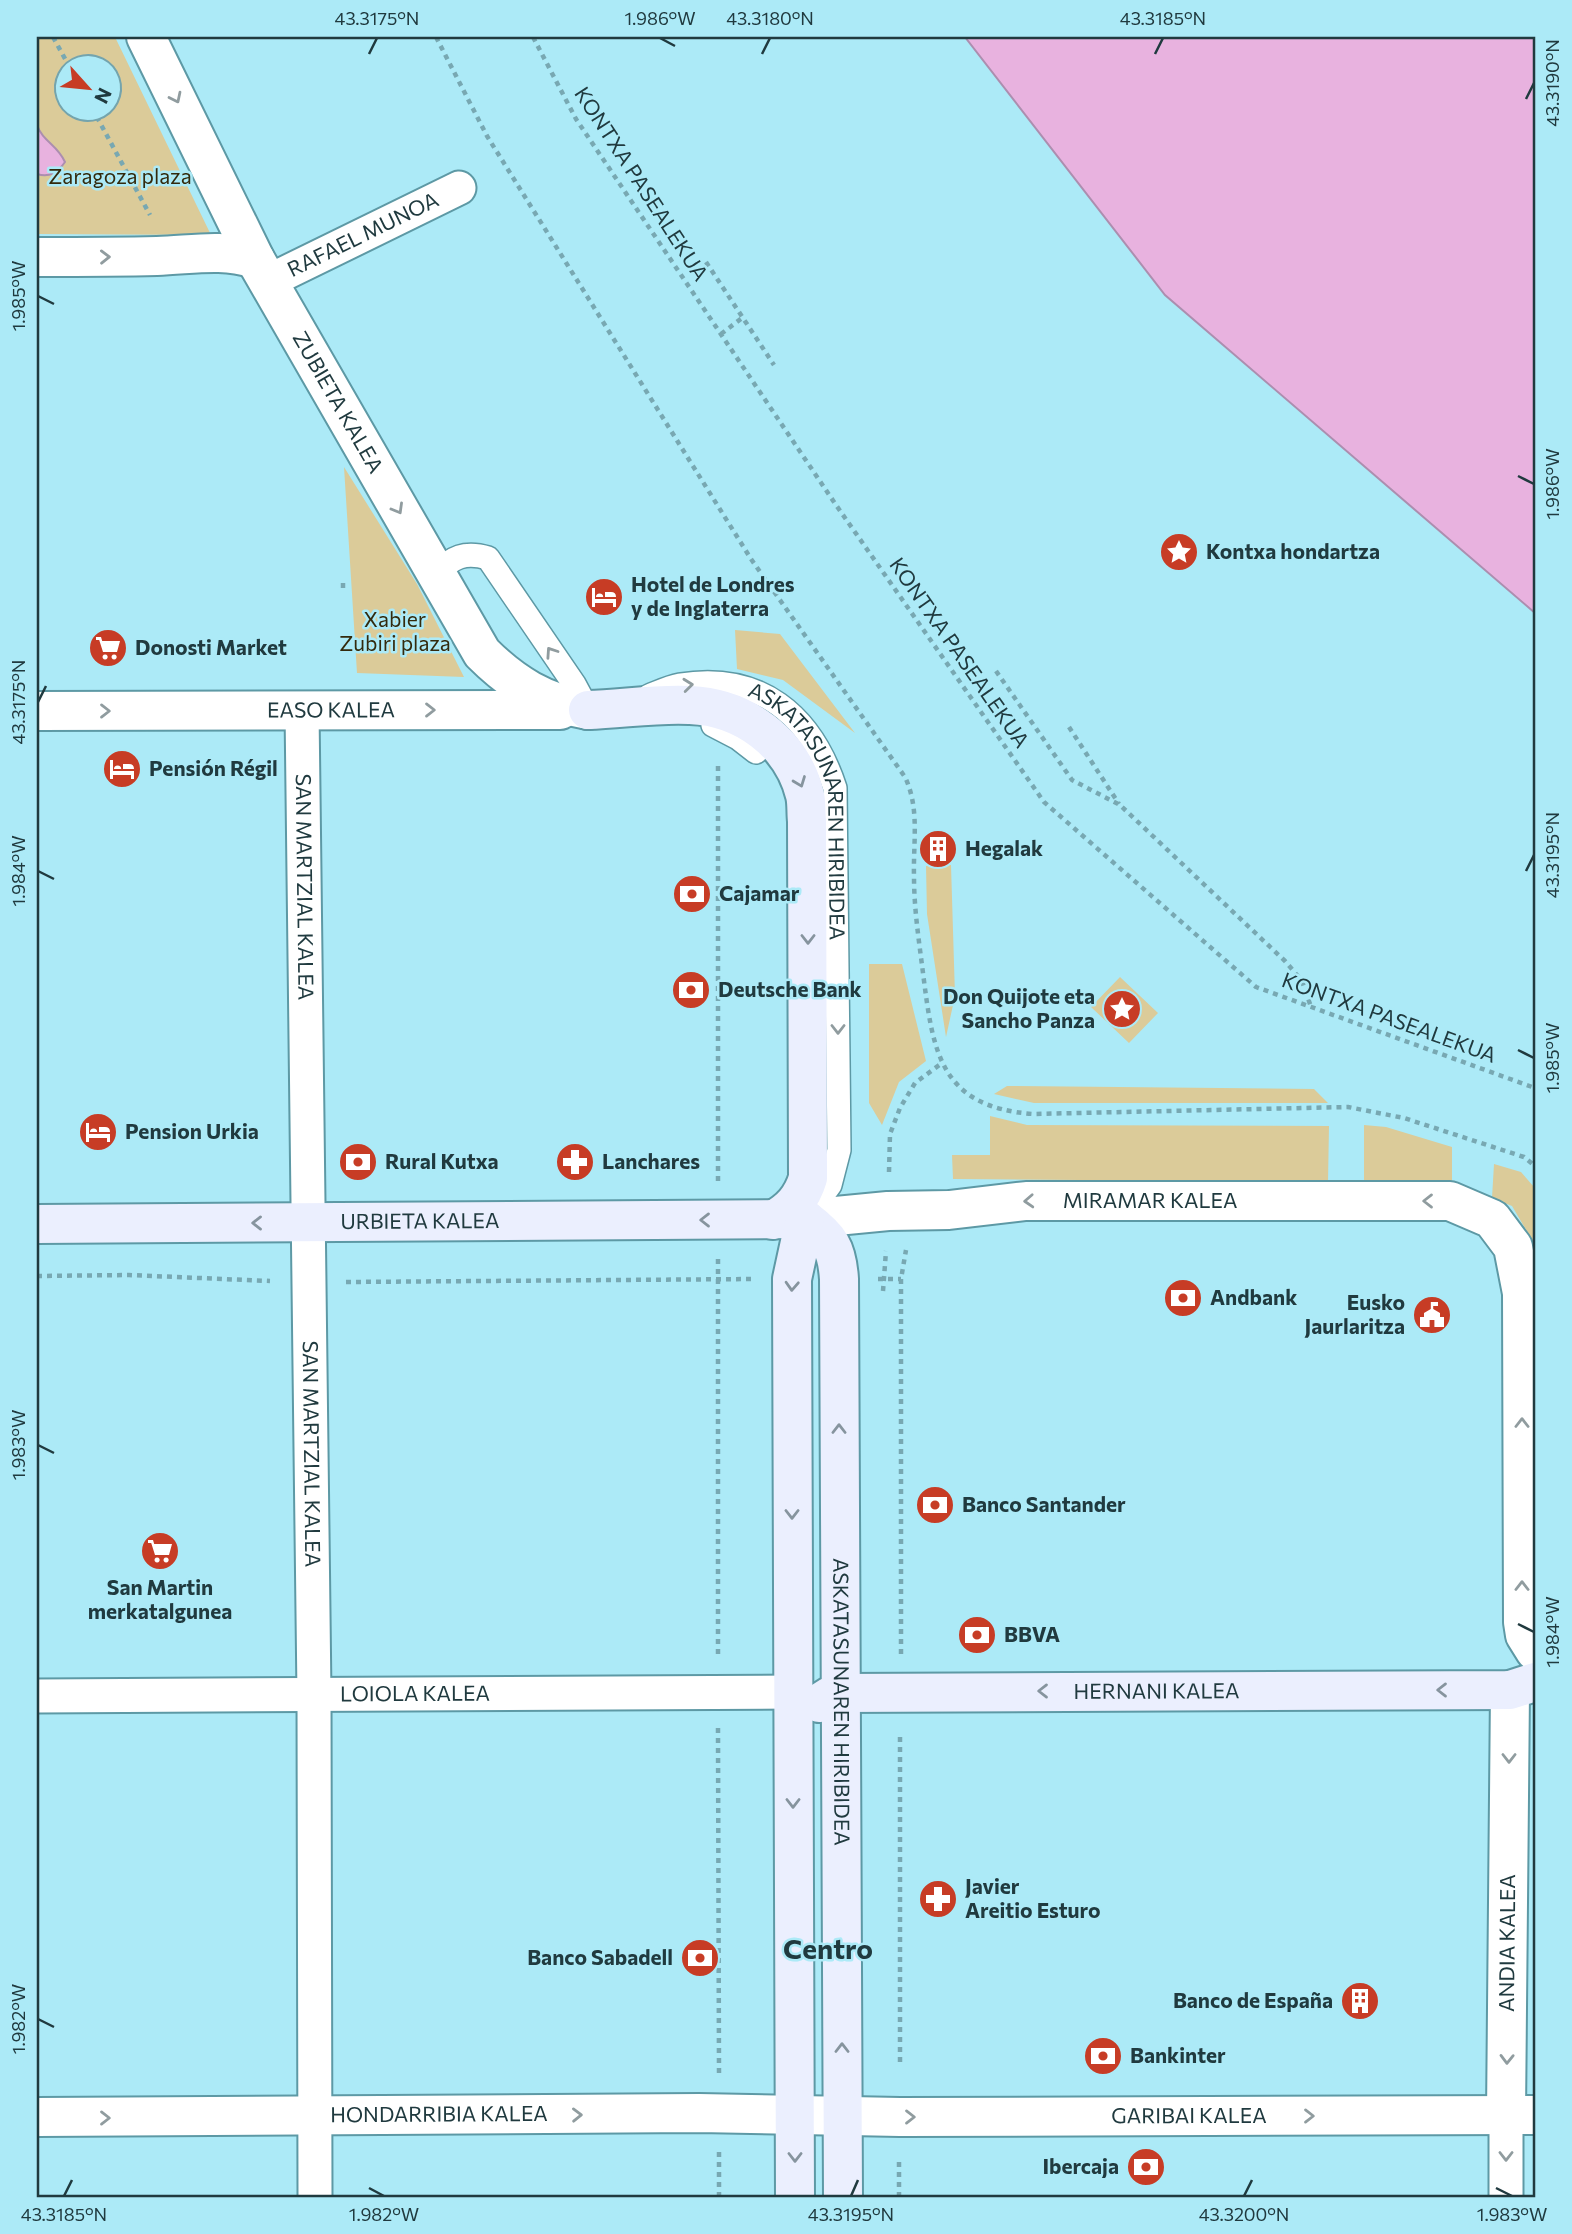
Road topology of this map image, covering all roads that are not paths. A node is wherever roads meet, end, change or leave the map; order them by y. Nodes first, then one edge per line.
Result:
1 (146, 37) edge
2 (459, 188) dead end
3 (37, 257) edge
4 (261, 271) junction
5 (436, 574) junction
6 (606, 709) junction
7 (302, 710) junction
8 (37, 711) edge
9 (755, 752) dead end
10 (789, 1219) junction
11 (308, 1223) junction
12 (37, 1224) edge
13 (1535, 1651) edge
14 (1523, 1686) edge
15 (793, 1692) junction
16 (841, 1693) junction
17 (314, 1695) junction
18 (37, 1696) edge
19 (793, 1735) junction
20 (1521, 2115) edge
21 (315, 2117) junction
22 (795, 2117) junction
23 (842, 2117) junction
24 (37, 2118) edge
25 (315, 2197) edge
26 (795, 2197) edge
27 (843, 2197) edge
28 (1506, 2197) edge

1 -> 4 street, ZUBIETA KALEA
2 - 4 street, RAFAEL MUNOA
3 -> 4 street
4 -> 5 street, ZUBIETA KALEA
5 - 6 street, ZUBIETA KALEA
6 -> 5 lane
7 -> 6 street, EASO KALEA
6 - 9 lane
6 -> 10 main road, ASKATASUNAREN HIRIBIDEA
8 -> 7 street, EASO KALEA
7 - 11 street, SAN MARTZIAL KALEA
10 -> 11 main road, URBIETA KALEA
13 -> 10 street, MIRAMAR KALEA
10 -> 15 main road
16 -> 10 main road, ASKATASUNAREN HIRIBIDEA
11 -> 12 main road, URBIETA KALEA
11 - 17 street, SAN MARTZIAL KALEA
14 -> 16 main road, HERNANI KALEA
14 -> 20 street, ANDIA KALEA
15 - 17 street, LOIOLA KALEA
15 - 19 main road
16 - 19 main road
23 -> 16 main road, ASKATASUNAREN HIRIBIDEA
17 - 18 street, LOIOLA KALEA
17 - 21 street, SAN MARTZIAL KALEA
19 -> 22 main road
23 -> 20 street, GARIBAI KALEA
20 -> 28 street, ANDIA KALEA
21 -> 22 street, HONDARRIBIA KALEA
24 -> 21 street, HONDARRIBIA KALEA
21 - 25 street, SAN MARTZIAL KALEA
22 - 23 street, HONDARRIBIA KALEA
22 -> 26 main road
23 - 27 main road, ASKATASUNAREN HIRIBIDEA

